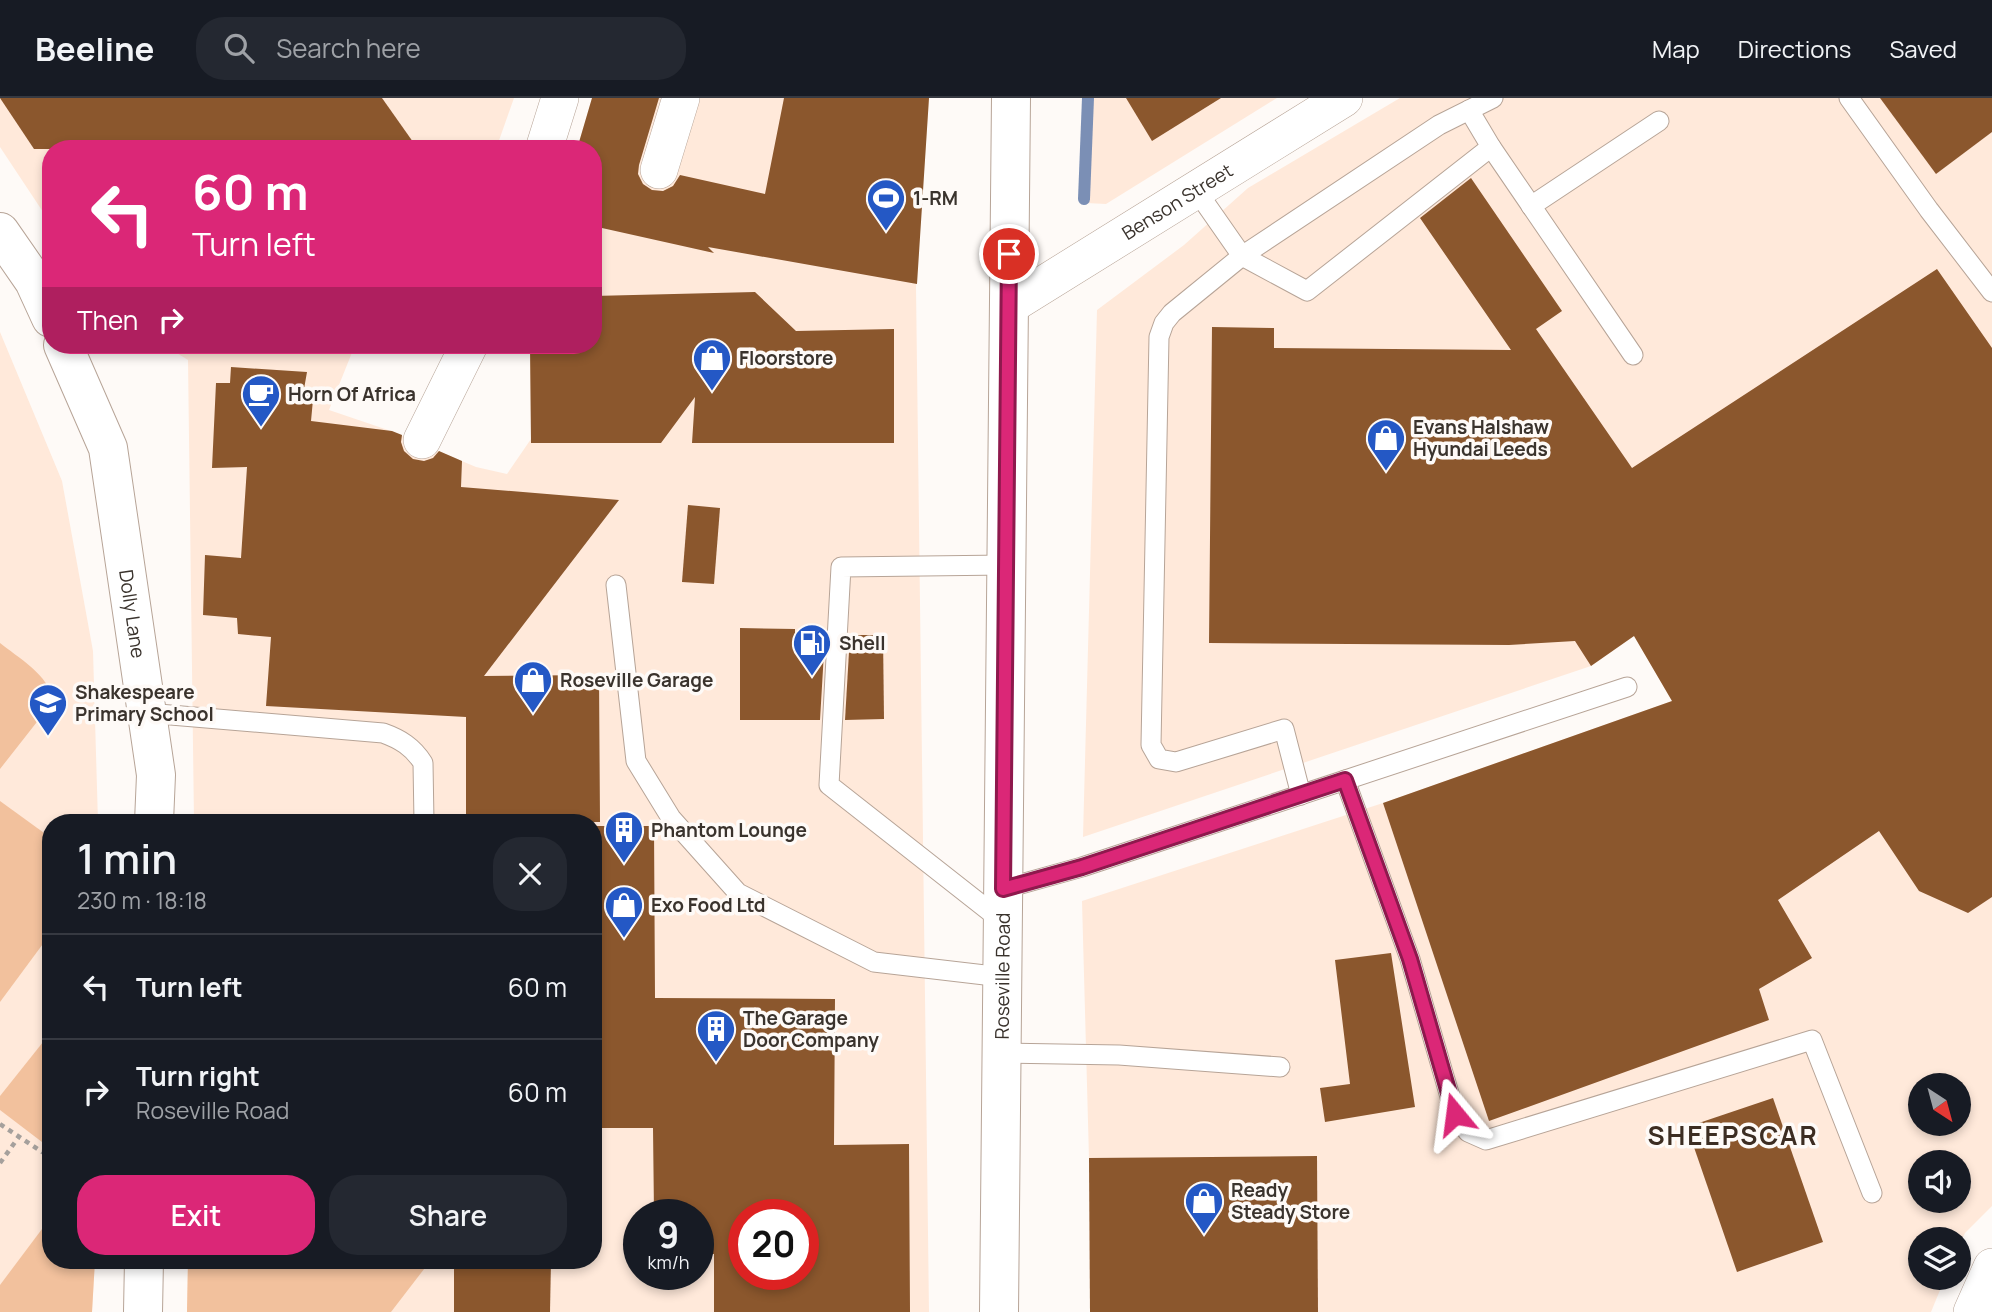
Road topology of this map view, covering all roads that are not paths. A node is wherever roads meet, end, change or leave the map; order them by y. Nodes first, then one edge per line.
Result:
1 (560, 98) edge
2 (681, 98) edge
3 (1011, 98) edge
4 (1344, 98) edge
5 (1493, 98) edge
6 (1850, 98) edge
7 (1469, 110) junction
8 (1659, 121) dead end
9 (547, 140) edge
10 (1491, 147) junction
11 (660, 170) dead end
12 (1196, 190) junction
13 (1531, 206) junction
14 (0, 232) edge
15 (1242, 256) junction
16 (1992, 292) edge
17 (42, 298) edge
18 (1009, 306) junction
19 (66, 354) edge
20 (465, 354) edge
21 (1633, 355) dead end
22 (422, 440) dead end
23 (1006, 565) junction
24 (616, 585) dead end
25 (1627, 687) dead end
26 (147, 713) junction
27 (1345, 780) junction
28 (1301, 794) junction
29 (154, 814) edge
30 (424, 814) edge
31 (1002, 905) junction
32 (1002, 977) junction
33 (1002, 1053) junction
34 (1280, 1067) dead end
35 (1872, 1193) dead end
36 (1992, 1267) edge
37 (144, 1269) edge
38 (143, 1312) edge
39 (999, 1312) edge
40 (1972, 1312) edge

1 - 9 street
2 - 11 street
3 - 18 street, Roseville Road
4 - 12 street, Benson Street
5 - 7 lane
6 - 16 lane
7 - 10 lane
7 - 15 lane
8 - 13 lane
10 - 13 lane
10 - 15 lane
12 - 15 lane
12 - 18 street, Benson Street
13 - 21 lane
14 - 17 street
15 - 28 lane
18 - 23 street, Roseville Road
19 - 26 street, Dolly Lane
20 - 22 street
23 - 31 street, Roseville Road
23 - 31 lane
24 - 32 lane
25 - 27 lane
26 - 29 street, Dolly Lane
26 - 30 lane
27 - 28 lane
27 - 35 lane
28 - 31 lane
31 - 32 street, Roseville Road
32 - 33 street, Roseville Road
33 - 34 lane
33 - 39 street, Roseville Road
36 - 40 street
37 - 38 street

